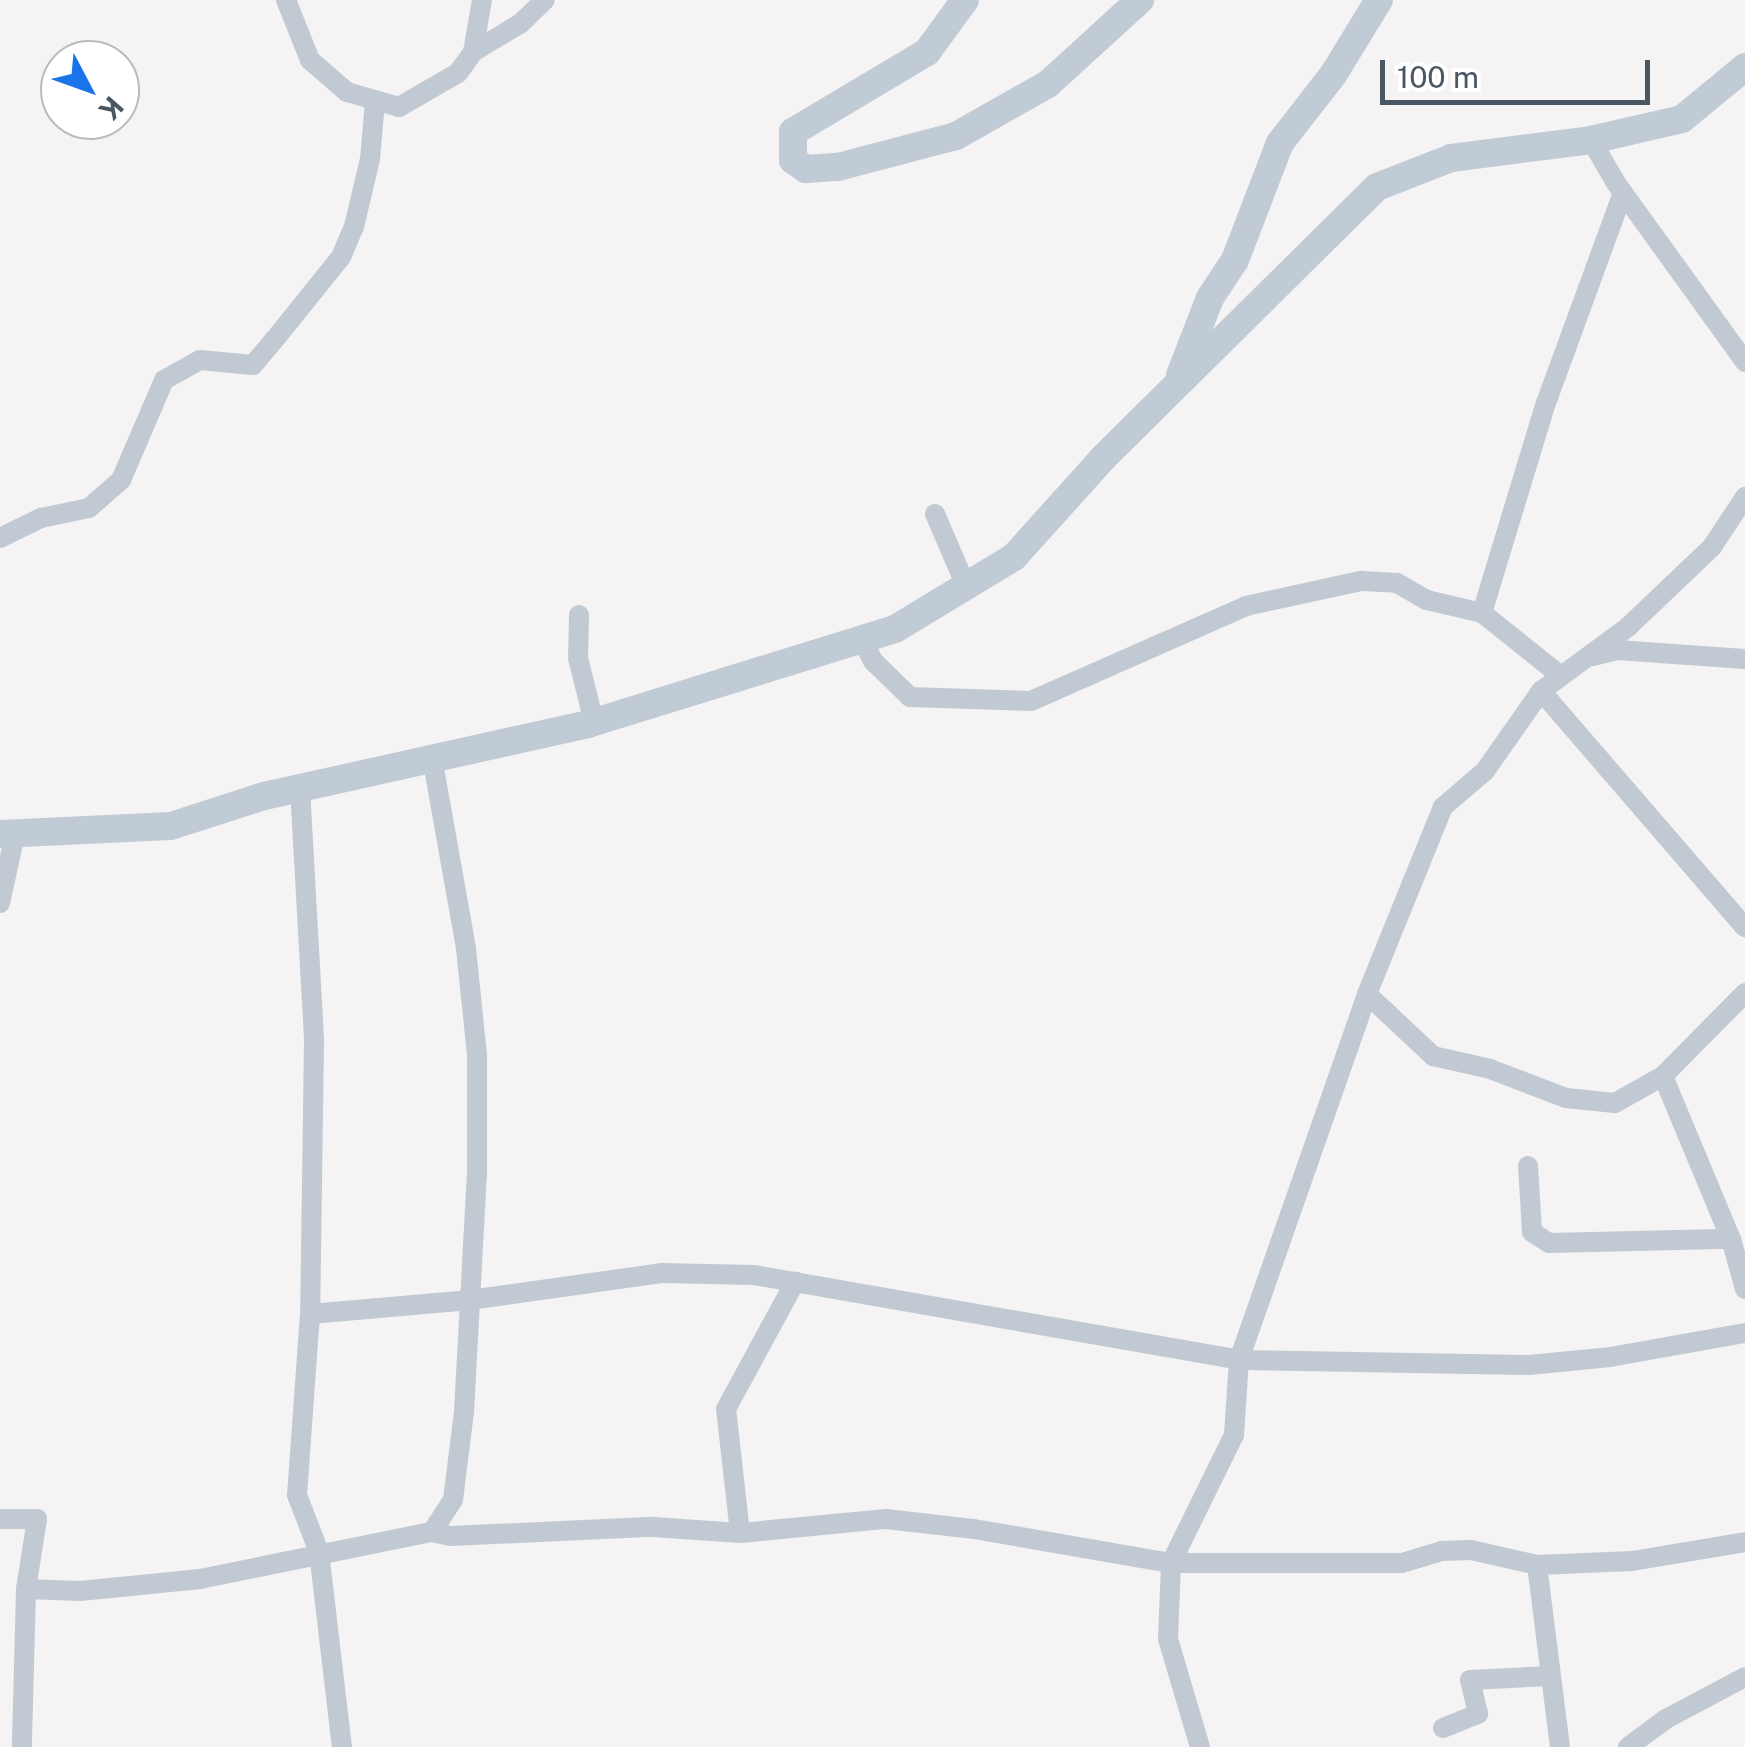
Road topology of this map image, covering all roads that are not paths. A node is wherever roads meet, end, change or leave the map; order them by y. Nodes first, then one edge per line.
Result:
1 (286, 0) edge
2 (482, 0) edge
3 (545, 0) edge
4 (964, 0) edge
5 (1140, 0) edge
6 (1378, 0) edge
7 (473, 52) junction
8 (1745, 67) edge
9 (375, 102) junction
10 (1590, 140) junction
11 (1623, 193) junction
12 (1745, 362) edge
13 (1173, 392) junction
14 (1745, 496) edge
15 (935, 514) dead end
16 (0, 538) edge
17 (966, 586) junction
18 (1482, 613) junction
19 (580, 615) dead end
20 (862, 640) junction
21 (1586, 658) junction
22 (1745, 659) edge
23 (1561, 676) junction
24 (1541, 691) junction
25 (594, 722) junction
26 (432, 758) junction
27 (300, 788) junction
28 (7, 834) edge
29 (0, 903) edge
30 (1745, 927) edge
31 (1745, 993) edge
32 (1368, 994) junction
33 (1663, 1076) junction
34 (1528, 1166) dead end
35 (1731, 1240) junction
36 (795, 1282) junction
37 (1745, 1289) edge
38 (470, 1300) junction
39 (310, 1314) junction
40 (1745, 1332) edge
41 (1239, 1360) junction
42 (0, 1520) edge
43 (432, 1532) junction
44 (740, 1534) junction
45 (1745, 1542) edge
46 (319, 1552) junction
47 (1171, 1563) junction
48 (1537, 1565) junction
49 (26, 1588) junction
50 (1548, 1676) junction
51 (1745, 1677) edge
52 (1444, 1728) dead end
53 (22, 1747) edge
54 (342, 1747) edge
55 (1200, 1747) edge
56 (1560, 1747) edge
57 (1628, 1747) edge

1 - 9 street
2 - 7 street
3 - 7 street
4 - 5 street
6 - 13 street
7 - 9 street
8 - 10 street
9 - 16 street
10 - 11 street
10 - 13 street
11 - 12 street
11 - 18 street
13 - 17 street
14 - 21 street
15 - 17 street
17 - 20 street
18 - 20 street
18 - 23 street
19 - 25 street
20 - 25 street
21 - 22 street
21 - 23 street
23 - 24 street
24 - 30 street
24 - 32 street
25 - 26 street
26 - 27 street
26 - 38 street
27 - 28 street
27 - 39 street
28 - 29 street
31 - 33 street
32 - 33 street
32 - 41 street
33 - 35 street
34 - 35 street
35 - 37 street
36 - 38 street
36 - 41 street
36 - 44 street
38 - 39 street
38 - 43 street
39 - 46 street
40 - 41 street
41 - 47 street
42 - 49 street
43 - 44 street
43 - 46 street
44 - 47 street
45 - 48 street
46 - 49 street
46 - 54 street
47 - 48 street
47 - 55 street
48 - 50 street
49 - 53 street
50 - 52 street
50 - 56 street
51 - 57 street

